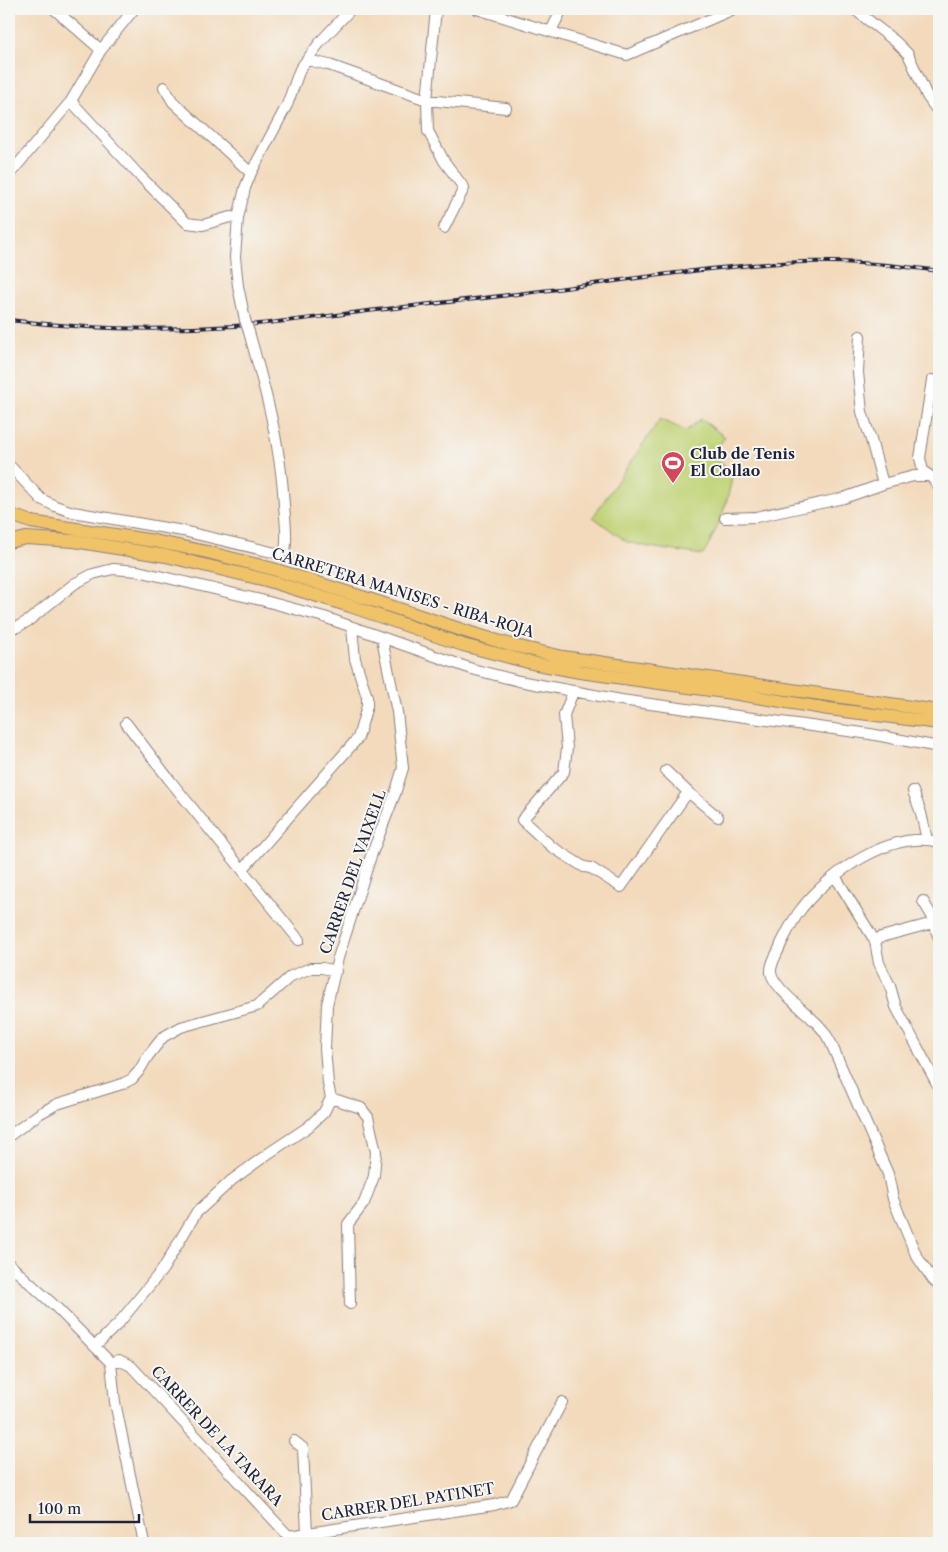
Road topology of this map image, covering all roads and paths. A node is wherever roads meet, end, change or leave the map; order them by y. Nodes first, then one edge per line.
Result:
1 (54, 9) edge
2 (134, 9) edge
3 (351, 9) edge
4 (436, 9) edge
5 (477, 9) edge
6 (562, 9) edge
7 (734, 9) edge
8 (854, 9) edge
9 (551, 31) junction
10 (101, 50) junction
11 (308, 60) junction
12 (164, 87) dead end
13 (427, 100) junction
14 (72, 101) junction
15 (506, 108) dead end
16 (939, 112) edge
17 (251, 173) junction
18 (9, 174) edge
19 (238, 218) junction
20 (444, 228) dead end
21 (860, 336) dead end
22 (932, 380) dead end
23 (9, 465) edge
24 (930, 476) junction
25 (883, 484) junction
26 (939, 486) edge
27 (9, 514) edge
28 (725, 518) dead end
29 (9, 542) edge
30 (9, 627) edge
31 (352, 628) junction
32 (382, 639) junction
33 (573, 692) junction
34 (939, 712) edge
35 (126, 723) dead end
36 (939, 723) edge
37 (939, 747) edge
38 (666, 771) dead end
39 (913, 791) dead end
40 (688, 792) junction
41 (718, 817) dead end
42 (927, 840) junction
43 (939, 842) edge
44 (243, 869) junction
45 (835, 876) junction
46 (923, 901) dead end
47 (936, 923) edge
48 (939, 938) edge
49 (299, 940) dead end
50 (874, 941) junction
51 (336, 971) junction
52 (937, 1084) dead end
53 (332, 1098) junction
54 (9, 1136) edge
55 (9, 1264) edge
56 (939, 1285) edge
57 (350, 1304) dead end
58 (95, 1346) junction
59 (111, 1363) junction
60 (562, 1402) dead end
61 (294, 1441) dead end
62 (307, 1533) junction
63 (291, 1540) edge
64 (144, 1543) edge

1 - 10 street
2 - 10 street
3 - 11 street
4 - 13 street
5 - 9 street
6 - 9 street
7 - 9 street
8 - 16 street
10 - 14 street
11 - 13 street
11 - 17 street
12 - 17 street
13 - 15 street
13 - 20 street
14 - 18 street
14 - 19 street
17 - 19 street
19 - 23 street, bridge
21 - 25 street
22 - 24 street
24 - 25 street
24 - 26 street
25 - 28 street
27 - 34 main road, CARRETERA MANISES - RIBA-ROJA
29 - 36 main road, CARRETERA MANISES - RIBA-ROJA
30 - 31 street
31 - 32 street
31 - 44 street
32 - 33 street
32 - 51 street, CARRER DEL VAIXELL
33 - 37 street
33 - 40 street
35 - 44 street
38 - 40 street
39 - 42 street
40 - 41 street
42 - 43 street
42 - 45 street
44 - 49 street
45 - 50 street
45 - 56 street
46 - 47 street
47 - 48 street
47 - 50 street
50 - 52 street
51 - 53 street, CARRER DEL VAIXELL
51 - 54 street
53 - 57 street
53 - 58 street
55 - 58 street
58 - 59 street
59 - 63 street, CARRER DE LA TARARA
59 - 64 street
60 - 62 street, CARRER DEL PATINET
61 - 62 street
62 - 63 street, CARRER DEL PATINET

